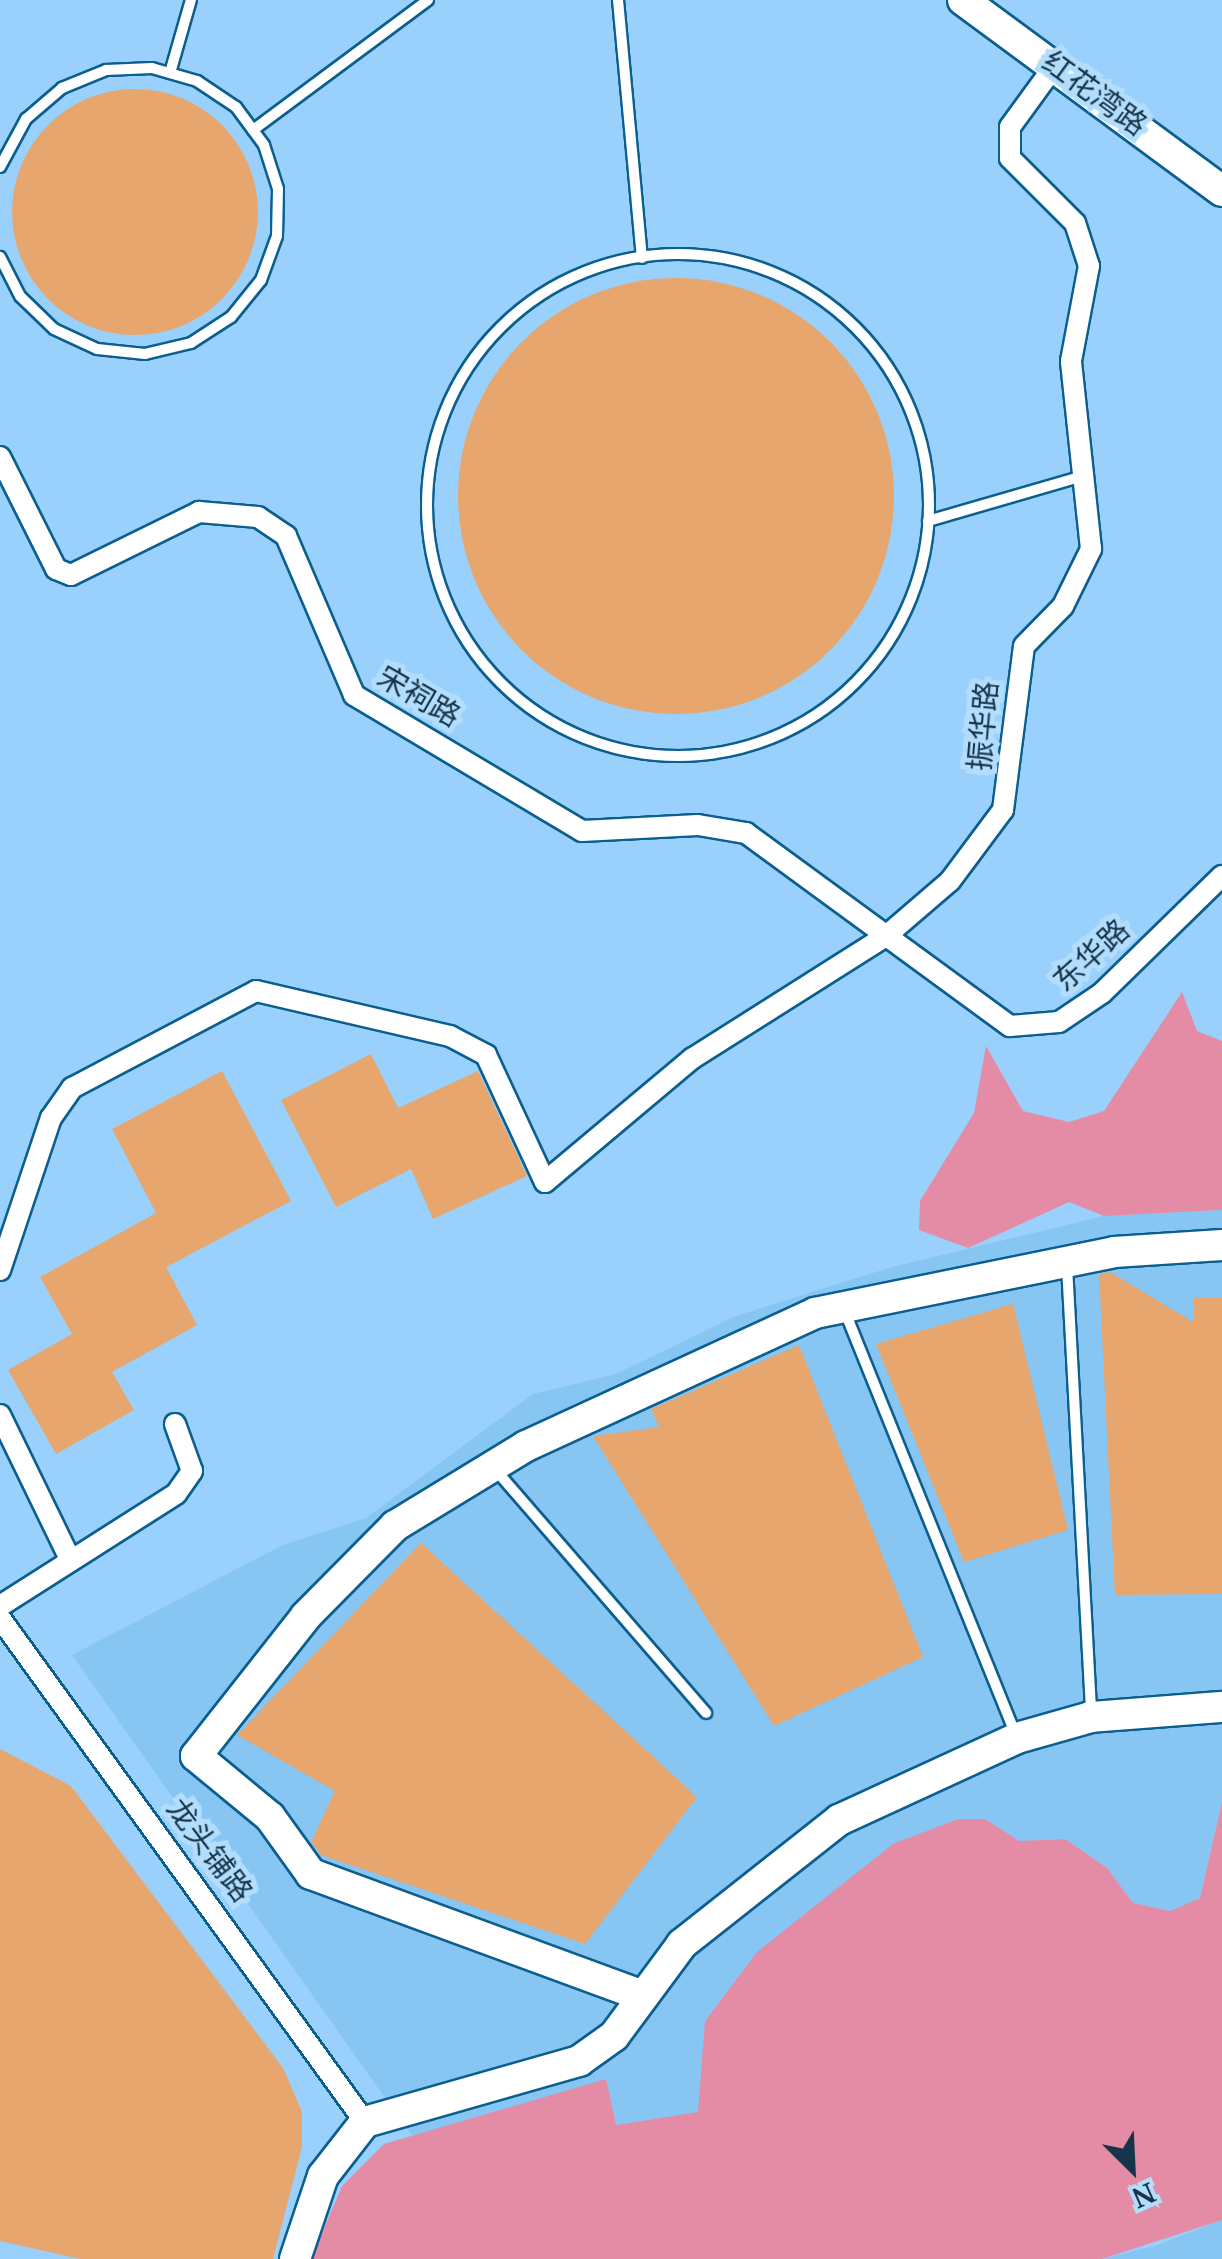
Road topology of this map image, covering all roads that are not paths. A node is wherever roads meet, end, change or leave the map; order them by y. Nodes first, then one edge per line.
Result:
1 (191, 0) edge
2 (428, 0) edge
3 (618, 0) edge
4 (964, 0) edge
5 (1056, 64) junction
6 (170, 73) junction
7 (253, 130) junction
8 (0, 167) edge
9 (1222, 190) edge
10 (0, 257) edge
11 (642, 258) junction
12 (0, 458) edge
13 (1088, 475) junction
14 (928, 520) junction
15 (1222, 876) edge
16 (886, 936) junction
17 (1222, 1244) edge
18 (1067, 1265) junction
19 (0, 1270) edge
20 (844, 1309) junction
21 (0, 1415) edge
22 (175, 1424) dead end
23 (491, 1464) junction
24 (71, 1561) junction
25 (0, 1606) edge
26 (0, 1618) edge
27 (1222, 1707) edge
28 (706, 1713) dead end
29 (1091, 1716) junction
30 (1017, 1738) junction
31 (644, 1996) junction
32 (366, 2122) junction
33 (295, 2259) edge

1 - 6 lane
2 - 7 lane
3 - 11 lane
4 - 5 street, 红花湾路
5 - 9 street, 红花湾路
5 - 13 street, 振华路
6 - 7 lane
6 - 8 lane
7 - 10 lane
11 - 14 lane
11 - 14 lane
12 - 16 street, 宋祠路
13 - 14 lane
13 - 16 street, 振华路
15 - 16 street, 东华路
16 - 19 street, 振华路
17 - 18 street
18 - 20 street
18 - 29 lane
20 - 23 street
20 - 30 lane
21 - 24 street
22 - 24 street
23 - 28 lane
23 - 31 street
24 - 25 street
26 - 32 street, 龙头铺路
27 - 29 street
29 - 30 street
30 - 31 street
31 - 32 street
32 - 33 street

